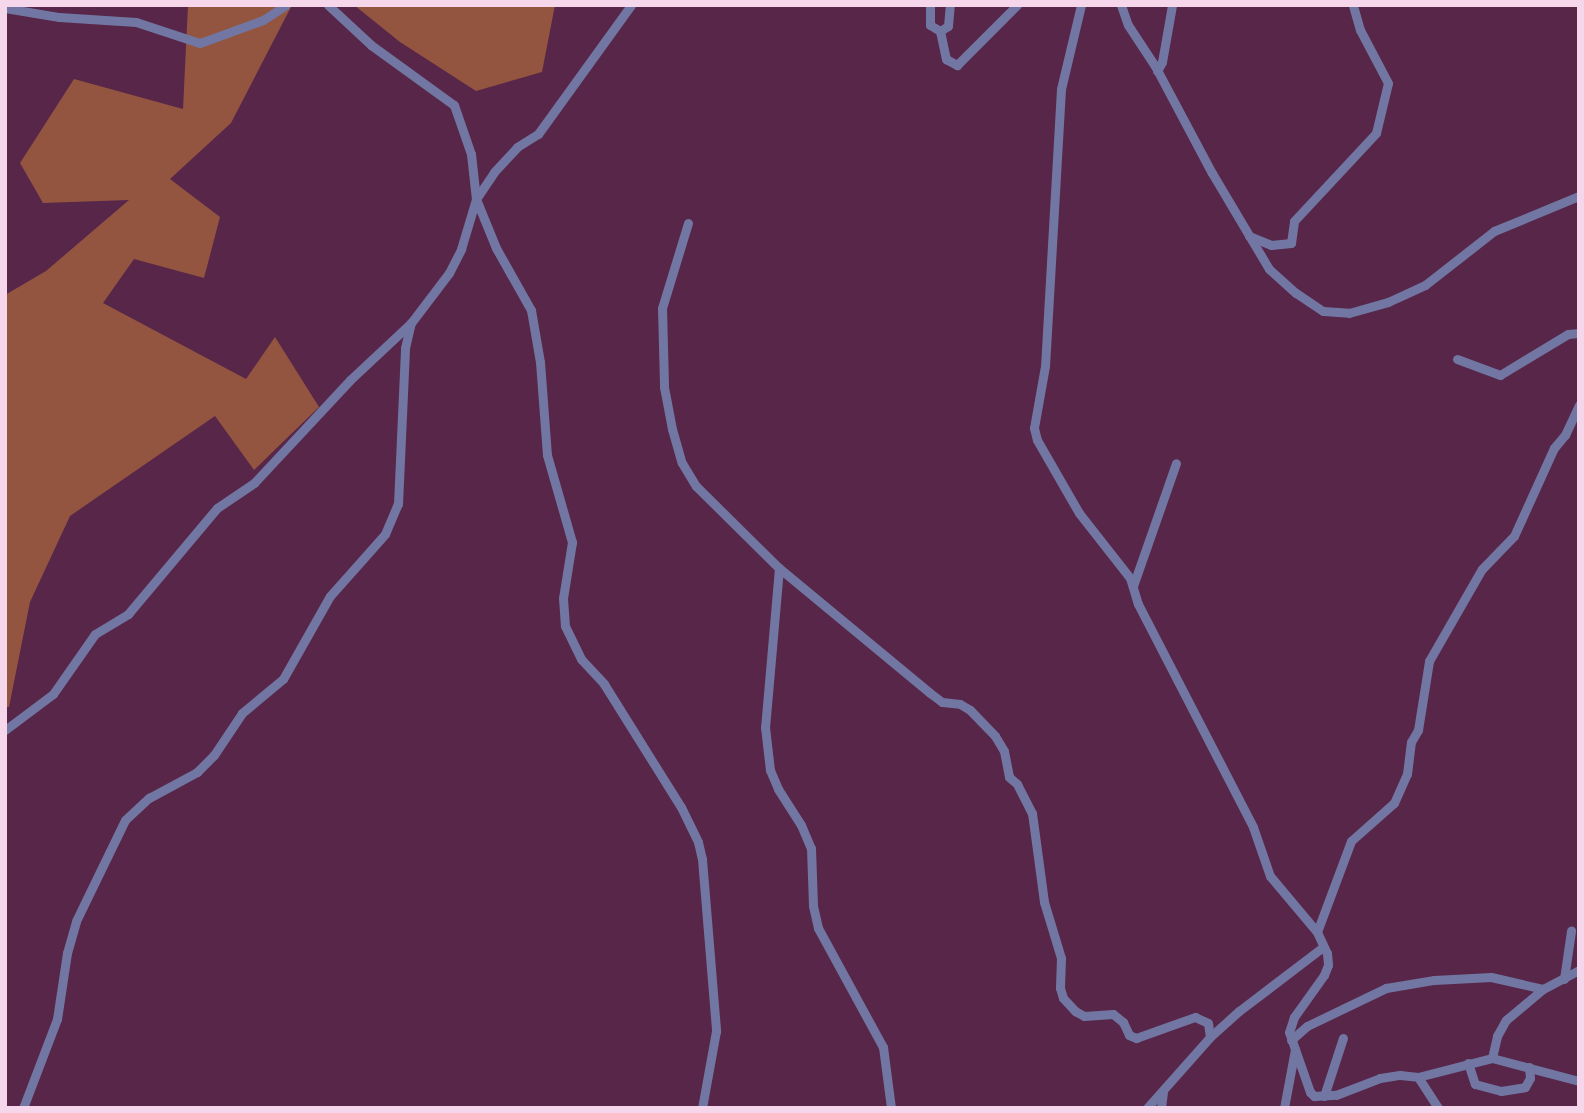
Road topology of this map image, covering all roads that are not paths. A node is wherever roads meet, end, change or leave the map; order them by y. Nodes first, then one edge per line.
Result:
1 (286, 5) edge
2 (328, 5) edge
3 (631, 5) edge
4 (930, 5) edge
5 (950, 5) edge
6 (1017, 5) edge
7 (1081, 5) edge
8 (1121, 5) edge
9 (1172, 5) edge
10 (1353, 5) edge
11 (5, 8) edge
12 (51, 10) edge
13 (940, 31) junction
14 (1157, 71) junction
15 (1579, 196) edge
16 (476, 199) junction
17 (688, 223) dead end
18 (1247, 236) junction
19 (411, 323) junction
20 (1579, 333) edge
21 (1457, 359) dead end
22 (1579, 405) edge
23 (1176, 463) dead end
24 (779, 568) junction
25 (1133, 586) junction
26 (5, 730) edge
27 (1571, 931) dead end
28 (1317, 932) junction
29 (1323, 947) junction
30 (1579, 970) edge
31 (1564, 979) junction
32 (1543, 989) junction
33 (1210, 1037) junction
34 (1343, 1038) dead end
35 (1293, 1044) junction
36 (1492, 1058) junction
37 (1468, 1063) junction
38 (1529, 1067) junction
39 (1418, 1077) junction
40 (1579, 1081) edge
41 (1163, 1092) junction
42 (1336, 1095) junction
43 (1324, 1096) junction
44 (23, 1108) edge
45 (702, 1108) edge
46 (891, 1108) edge
47 (1147, 1108) edge
48 (1161, 1108) edge
49 (1284, 1108) edge
50 (1335, 1108) edge
51 (1437, 1108) edge

1 - 12 street
2 - 16 street
3 - 16 street
4 - 13 street
5 - 13 street
6 - 13 street
7 - 25 street
8 - 14 street
9 - 14 street
10 - 18 street
11 - 12 street
14 - 18 street
15 - 18 street
16 - 19 street
16 - 45 street
17 - 24 street
19 - 26 street
19 - 44 street
20 - 21 street
22 - 28 street
23 - 25 street
24 - 33 street
24 - 46 street
25 - 28 street
27 - 31 street
28 - 29 street
29 - 33 street
29 - 35 street
30 - 31 street
31 - 32 street
32 - 35 street
32 - 36 street
33 - 41 street
34 - 43 street
35 - 43 street
35 - 49 street
36 - 37 street
36 - 38 street
37 - 38 street
37 - 39 street
38 - 40 street
39 - 42 street
39 - 51 street
41 - 47 street
41 - 48 street
42 - 43 street
42 - 50 street

